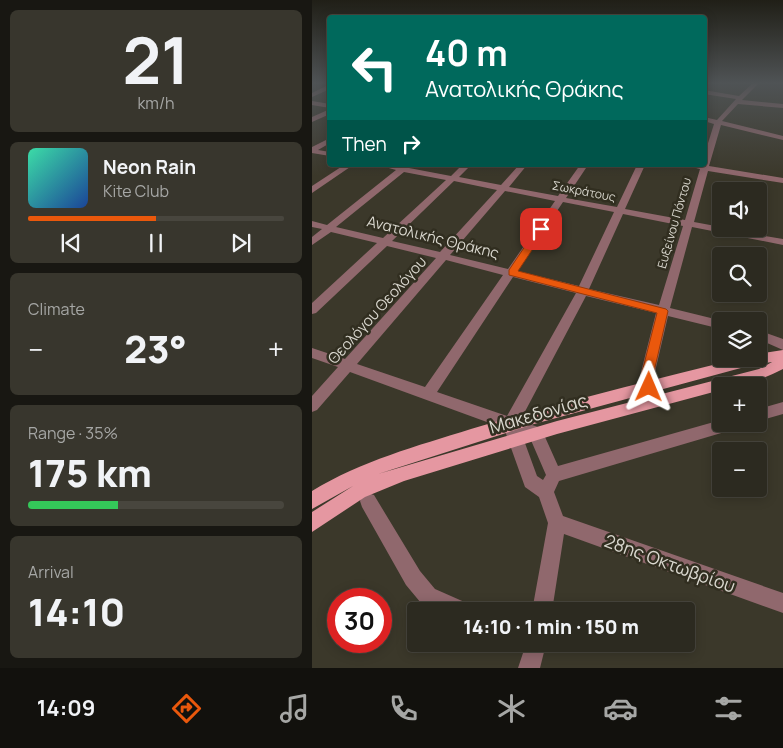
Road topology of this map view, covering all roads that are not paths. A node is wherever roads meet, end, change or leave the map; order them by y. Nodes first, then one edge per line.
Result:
1 (326, 113) edge
2 (725, 113) edge
3 (312, 120) edge
4 (707, 120) edge
5 (718, 123) junction
6 (782, 138) edge
7 (327, 142) edge
8 (312, 151) edge
9 (327, 154) edge
10 (707, 158) edge
11 (346, 167) edge
12 (404, 167) edge
13 (465, 167) edge
14 (521, 167) edge
15 (583, 167) edge
16 (640, 167) edge
17 (699, 167) edge
18 (704, 168) junction
19 (451, 179) junction
20 (782, 181) edge
21 (502, 189) junction
22 (312, 190) edge
23 (560, 199) junction
24 (620, 211) junction
25 (312, 224) edge
26 (688, 224) junction
27 (329, 228) junction
28 (312, 242) edge
29 (385, 242) junction
30 (782, 242) edge
31 (445, 256) junction
32 (512, 272) junction
33 (582, 290) junction
34 (312, 310) edge
35 (663, 311) junction
36 (712, 322) edge
37 (767, 338) edge
38 (782, 346) edge
39 (312, 353) edge
40 (782, 356) edge
41 (782, 362) edge
42 (346, 365) junction
43 (649, 387) junction
44 (428, 394) junction
45 (312, 406) edge
46 (782, 408) edge
47 (767, 412) edge
48 (712, 429) edge
49 (514, 432) junction
50 (536, 433) junction
51 (554, 475) junction
52 (546, 492) junction
53 (312, 501) edge
54 (368, 501) dead end
55 (312, 523) edge
56 (557, 523) junction
57 (442, 602) edge
58 (544, 602) edge
59 (782, 603) edge
60 (533, 652) edge
61 (529, 668) edge

1 - 3 street
2 - 5 street, Ευξείνου Πόντου
4 - 5 street
5 - 6 street
5 - 10 street, Ευξείνου Πόντου
7 - 8 street
8 - 9 street
11 - 22 street
12 - 19 street, Σωκράτους
12 - 27 street
13 - 19 street
14 - 21 street, Θεολόγου Θεολόγου
15 - 23 street
16 - 24 street
17 - 18 street
18 - 20 street
18 - 26 street, Ευξείνου Πόντου
19 - 21 street, Σωκράτους
19 - 29 street
21 - 23 street, Σωκράτους
21 - 31 street, Θεολόγου Θεολόγου
23 - 24 street, Σωκράτους
23 - 32 street
24 - 26 street, Σωκράτους
24 - 33 street
25 - 27 street, Ανατολικής Θράκης
26 - 30 street, Σωκράτους
26 - 35 street, Ευξείνου Πόντου
27 - 28 street
27 - 29 street, Ανατολικής Θράκης
29 - 31 street, Ανατολικής Θράκης
29 - 34 street
31 - 32 street, Ανατολικής Θράκης
31 - 42 street, Θεολόγου Θεολόγου
32 - 33 street, Ανατολικής Θράκης
32 - 44 street
33 - 35 street, Ανατολικής Θράκης
33 - 49 street
35 - 36 street, Ανατολικής Θράκης
35 - 43 street, Ευξείνου Πόντου
37 - 38 street
39 - 42 street
40 - 43 main road, Μακεδονίας
41 - 50 main road, Μακεδονίας
42 - 44 street
42 - 45 street, Θεολόγου Θεολόγου
43 - 49 main road, Μακεδονίας
44 - 49 street
46 - 47 street
48 - 51 street
49 - 50 main road, Μακεδονίας
49 - 52 street
49 - 53 main road, Μακεδονίας
49 - 55 main road, Μακεδονίας
50 - 51 street
51 - 52 street
52 - 56 street
54 - 57 street
56 - 58 street
56 - 59 street, 28ης Οκτωβρίου
60 - 61 street

